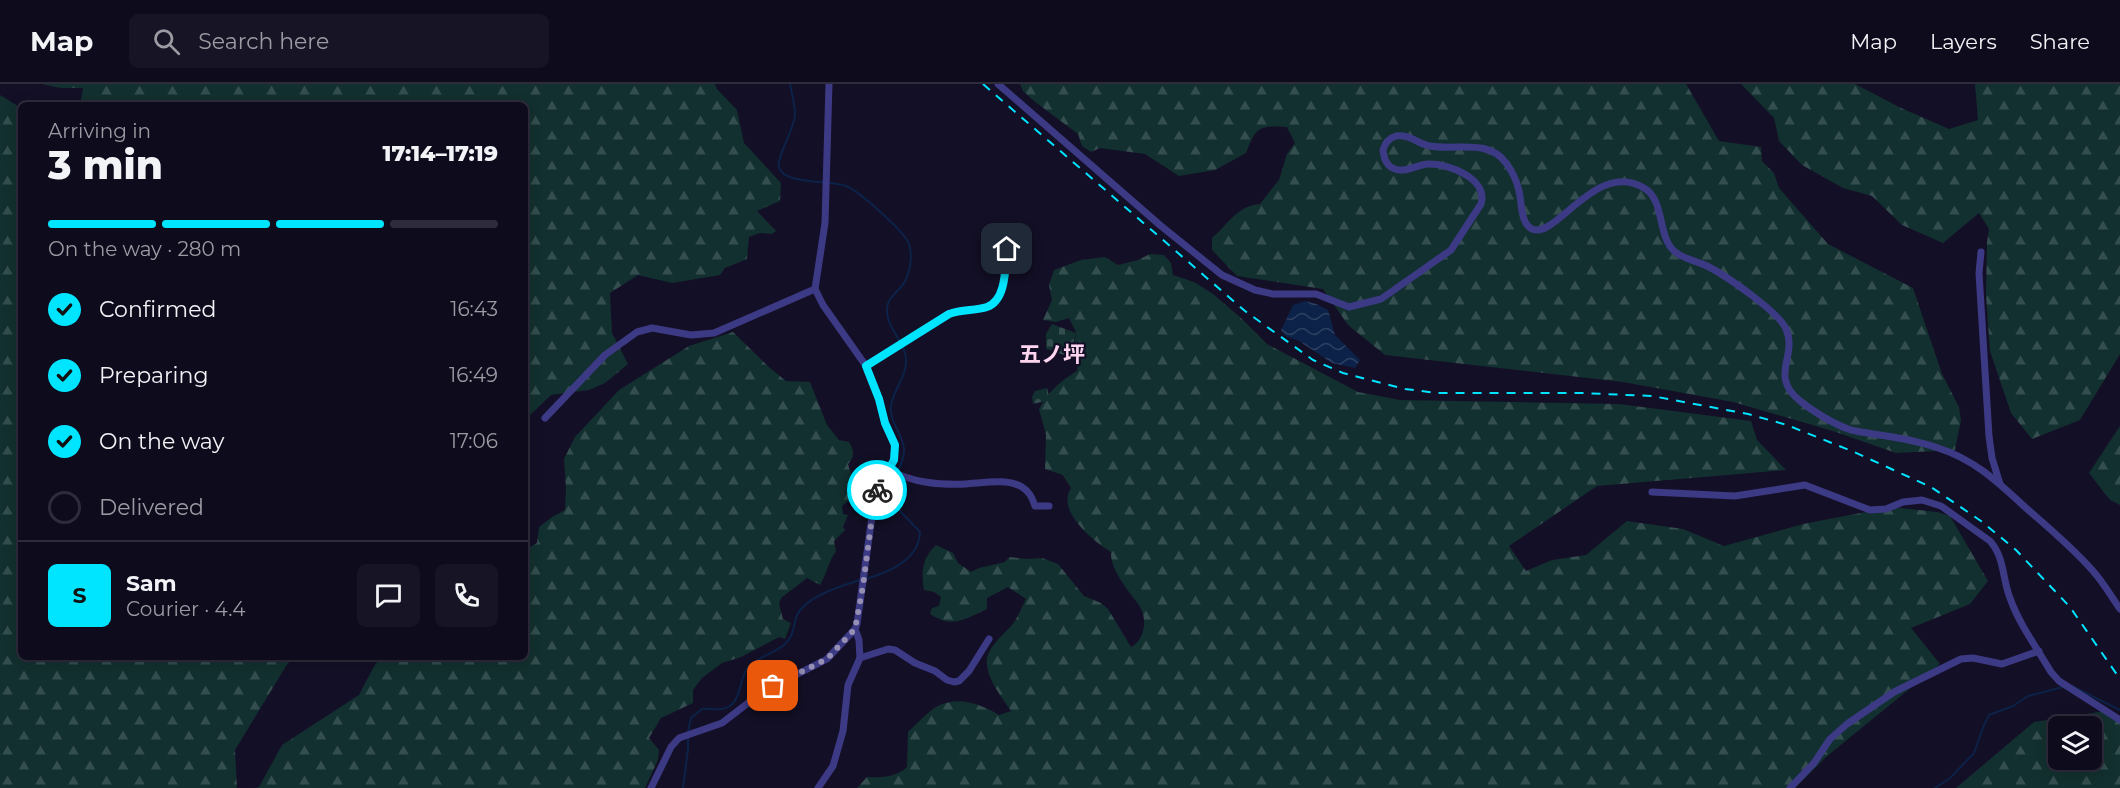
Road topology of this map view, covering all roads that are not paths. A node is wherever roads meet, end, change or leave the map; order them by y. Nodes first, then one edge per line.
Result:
1 (829, 84) edge
2 (998, 84) edge
3 (1007, 249) dead end
4 (1981, 252) dead end
5 (815, 289) junction
6 (866, 366) junction
7 (544, 418) dead end
8 (889, 470) junction
9 (2000, 484) junction
10 (1652, 492) dead end
11 (1049, 506) dead end
12 (2120, 609) edge
13 (855, 629) junction
14 (989, 639) dead end
15 (2039, 651) junction
16 (860, 658) junction
17 (2120, 720) edge
18 (651, 788) edge
19 (818, 788) edge
20 (1790, 788) edge

1 - 5 street
2 - 9 street
3 - 6 street
4 - 9 street
5 - 6 street
5 - 7 street
6 - 8 street
8 - 11 street
8 - 13 street
9 - 12 street
10 - 15 street
13 - 16 street
13 - 18 street
14 - 16 street
15 - 17 street
15 - 20 street
16 - 19 street

